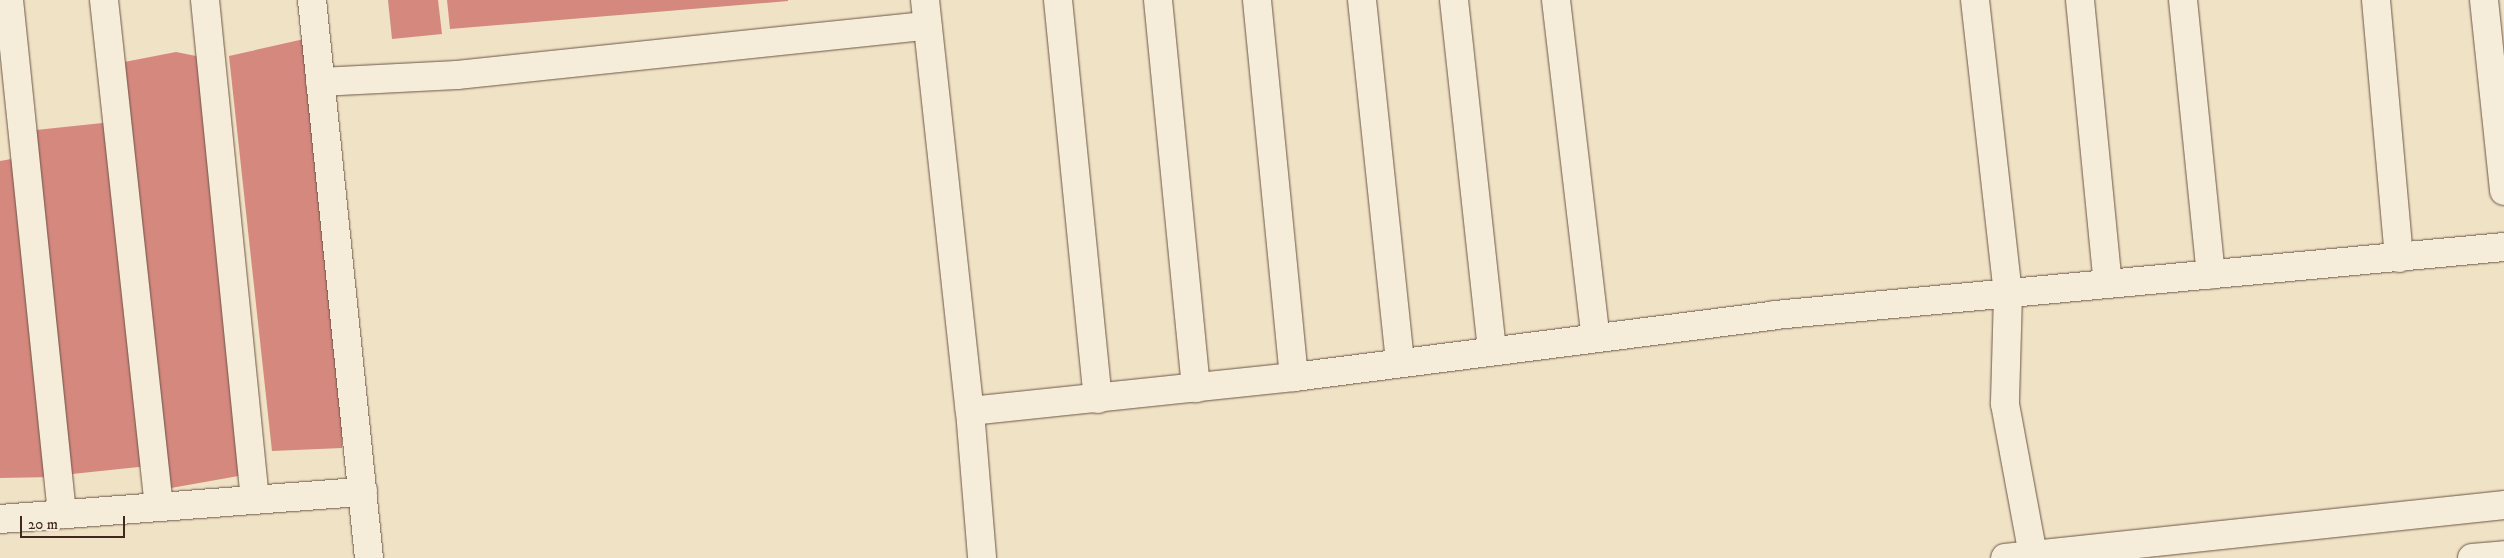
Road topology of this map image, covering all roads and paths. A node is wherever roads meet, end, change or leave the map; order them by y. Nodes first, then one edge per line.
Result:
1 (9, 0) edge
2 (104, 0) edge
3 (205, 0) edge
4 (312, 0) edge
5 (1058, 0) edge
6 (1158, 0) edge
7 (1257, 0) edge
8 (1362, 0) edge
9 (1454, 0) edge
10 (1556, 0) edge
11 (1975, 0) edge
12 (2080, 0) edge
13 (2183, 0) edge
14 (2376, 0) edge
15 (2484, 0) edge
16 (926, 13) edge
17 (320, 82) junction
18 (2504, 191) edge
19 (2504, 247) edge
20 (2399, 258) junction
21 (2211, 275) junction
22 (2108, 284) junction
23 (2008, 294) junction
24 (1596, 338) junction
25 (1492, 351) junction
26 (1400, 363) junction
27 (1294, 377) junction
28 (1196, 388) junction
29 (1098, 399) junction
30 (970, 410) junction
31 (363, 492) junction
32 (255, 500) junction
33 (2504, 505) edge
34 (159, 507) junction
35 (62, 514) junction
36 (0, 519) edge
37 (2033, 555) junction
38 (2504, 555) edge
39 (369, 558) edge
40 (982, 558) edge
41 (2005, 558) edge
42 (2472, 558) edge

1 - 35 street
2 - 34 street
3 - 32 street
4 - 17 street
5 - 29 street
6 - 28 street
7 - 27 street
8 - 26 street
9 - 25 street
10 - 24 street
11 - 23 street
12 - 22 street
13 - 21 street
14 - 20 street
15 - 18 street
16 - 17 street
16 - 30 street
17 - 31 street
19 - 20 street
20 - 21 street
21 - 22 street
22 - 23 street
23 - 24 street
23 - 37 street
24 - 25 street
25 - 26 street
26 - 27 street
27 - 28 street
28 - 29 street
29 - 30 street
30 - 40 street
31 - 32 street
31 - 39 street
32 - 34 street
33 - 37 street
34 - 35 street
35 - 36 street
37 - 41 street
38 - 42 street

